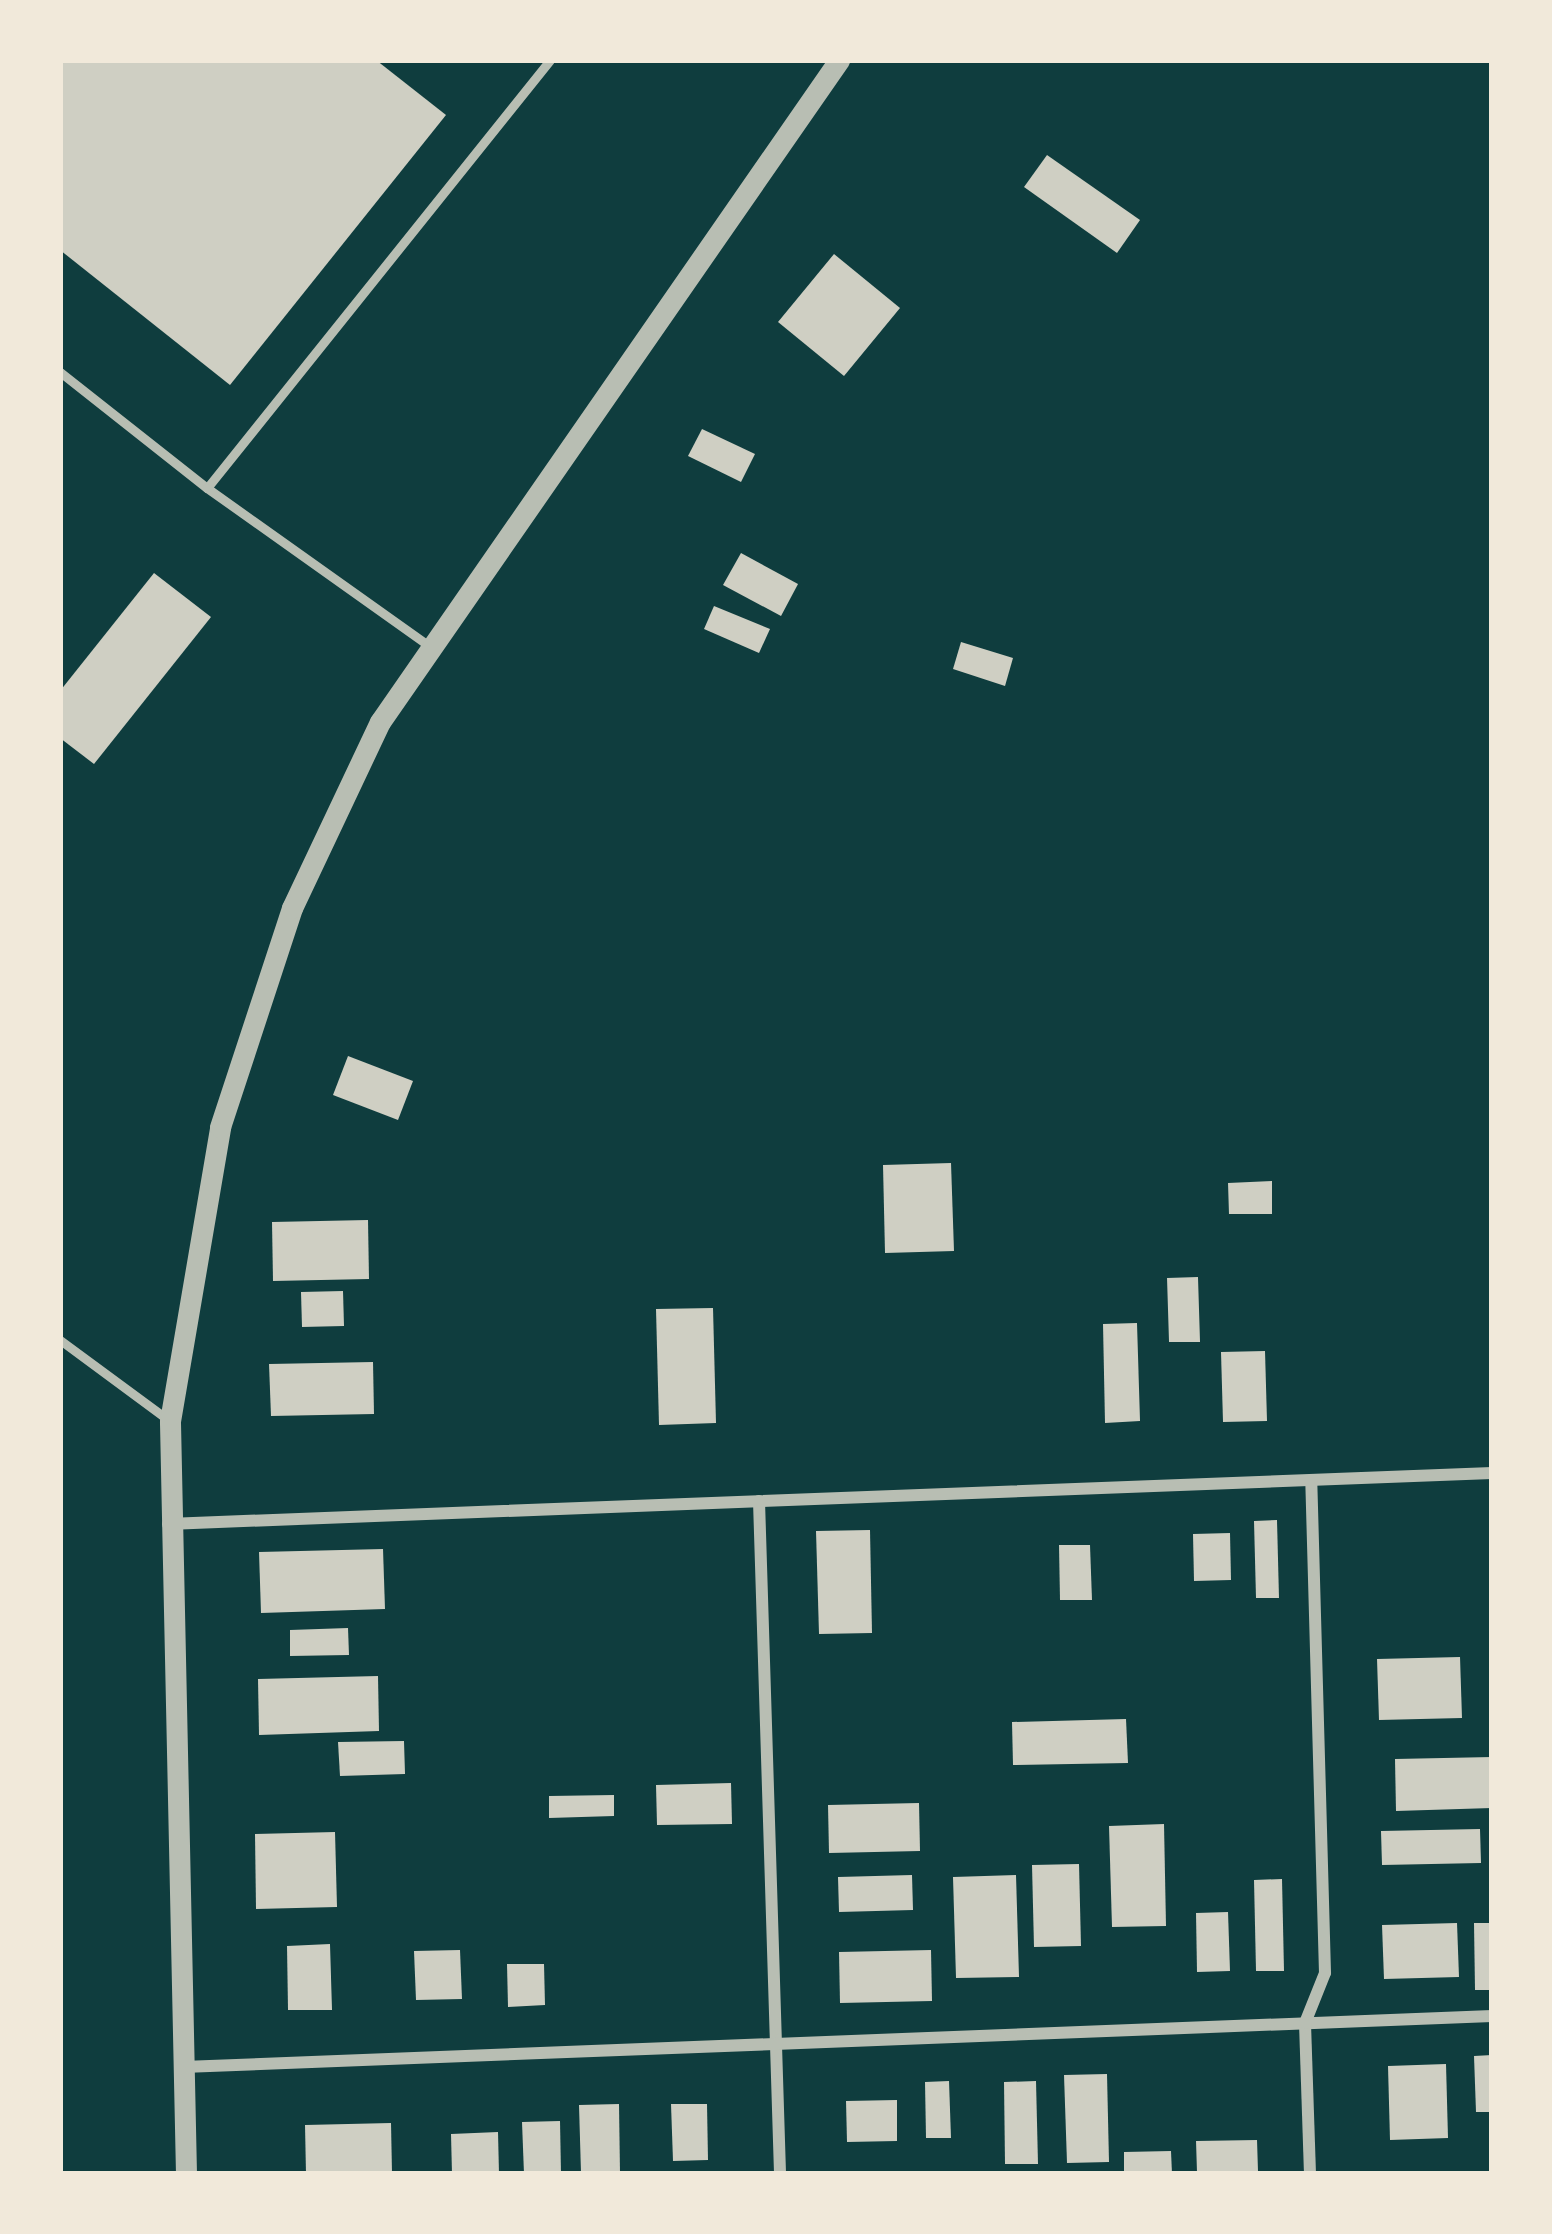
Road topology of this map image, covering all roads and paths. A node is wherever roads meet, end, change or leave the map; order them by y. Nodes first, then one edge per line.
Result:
1 (550, 60) edge
2 (839, 60) edge
3 (60, 373) edge
4 (207, 488) junction
5 (431, 647) junction
6 (60, 1340) edge
7 (170, 1421) junction
8 (1492, 1473) edge
9 (1311, 1480) junction
10 (759, 1501) junction
11 (167, 1525) junction
12 (1492, 2016) edge
13 (1305, 2024) junction
14 (776, 2044) junction
15 (182, 2067) junction
16 (187, 2174) edge
17 (780, 2174) edge
18 (1310, 2174) edge

1 - 4 lane
2 - 5 street
3 - 4 lane
4 - 5 lane
5 - 7 street
6 - 7 lane
7 - 11 street
8 - 9 street
9 - 10 street
9 - 13 street
10 - 11 street
10 - 14 street
11 - 15 street
12 - 13 street
13 - 14 street
13 - 18 street
14 - 15 street
14 - 17 street
15 - 16 street

